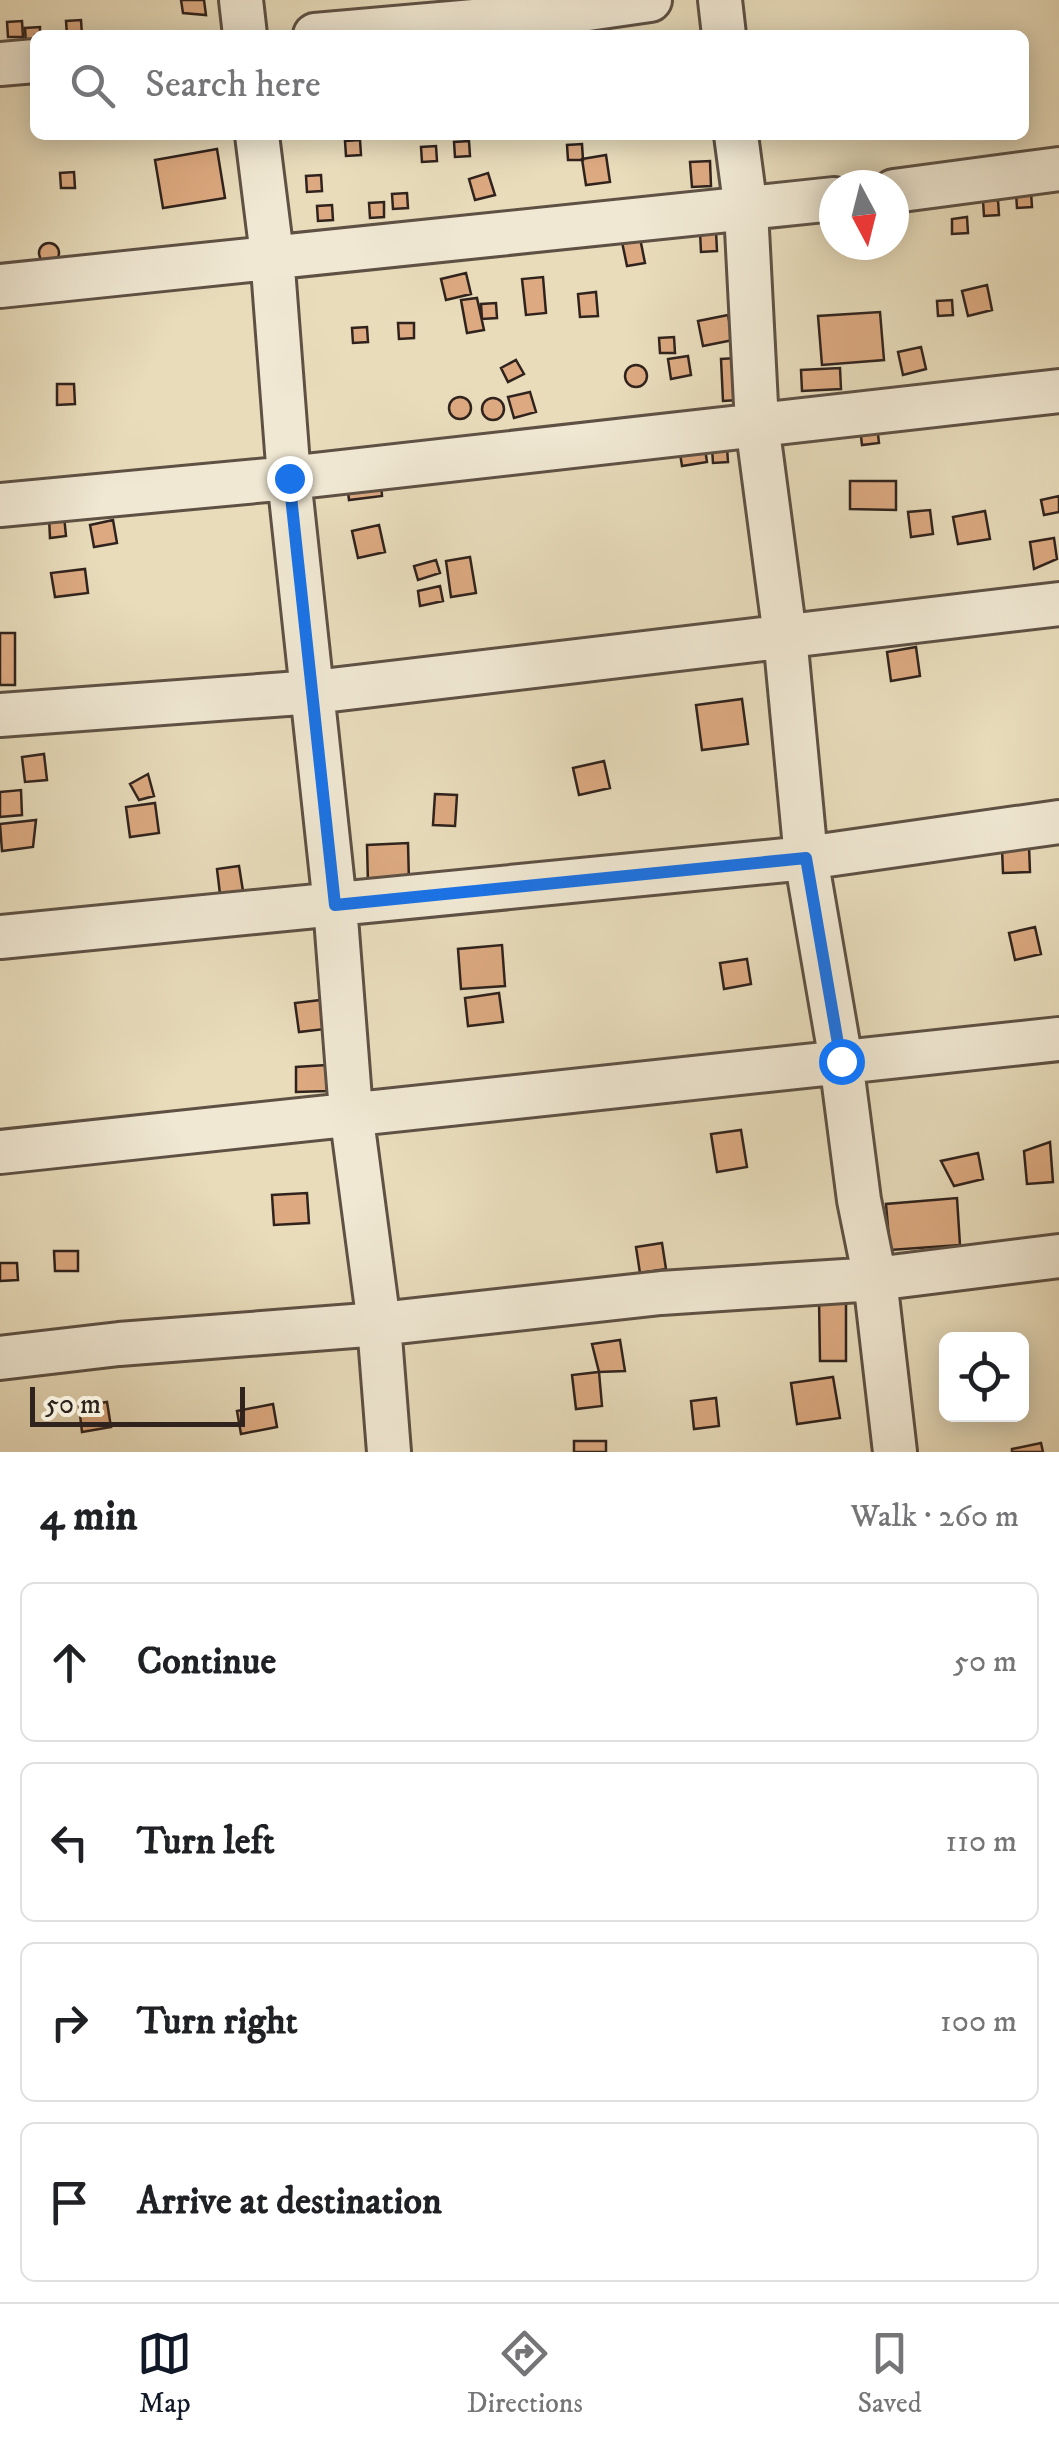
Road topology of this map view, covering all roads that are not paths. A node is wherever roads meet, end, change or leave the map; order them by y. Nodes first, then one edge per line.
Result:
1 (241, 0) edge
2 (650, 0) edge
3 (720, 0) edge
4 (244, 30) edge
5 (372, 30) edge
6 (723, 30) edge
7 (30, 61) edge
8 (0, 64) edge
9 (258, 140) edge
10 (737, 140) edge
11 (1059, 170) edge
12 (909, 189) edge
13 (819, 201) edge
14 (746, 210) junction
15 (272, 255) junction
16 (0, 286) edge
17 (1059, 391) edge
18 (757, 424) junction
19 (289, 478) junction
20 (0, 506) edge
21 (1059, 604) edge
22 (785, 636) junction
23 (314, 692) junction
24 (0, 715) edge
25 (1059, 822) edge
26 (806, 858) junction
27 (335, 905) junction
28 (0, 937) edge
29 (1059, 1040) edge
30 (841, 1061) junction
31 (351, 1112) junction
32 (0, 1152) edge
33 (1059, 1256) edge
34 (875, 1279) junction
35 (378, 1324) junction
36 (0, 1358) edge
37 (389, 1452) edge
38 (895, 1452) edge

1 - 4 street
2 - 5 street
3 - 6 street
7 - 8 street
9 - 15 street
10 - 14 street
11 - 12 street
13 - 14 street
14 - 15 street
14 - 18 street
15 - 16 street
15 - 19 street
17 - 18 street
18 - 19 street
18 - 22 street
19 - 20 street
19 - 23 street
21 - 22 street
22 - 23 street
22 - 26 street
23 - 24 street
23 - 27 street
25 - 26 street
26 - 27 street
26 - 30 street
27 - 28 street
27 - 31 street
29 - 30 street
30 - 31 street
30 - 34 street
31 - 32 street
31 - 35 street
33 - 34 street
34 - 35 street
34 - 38 street
35 - 36 street
35 - 37 street

